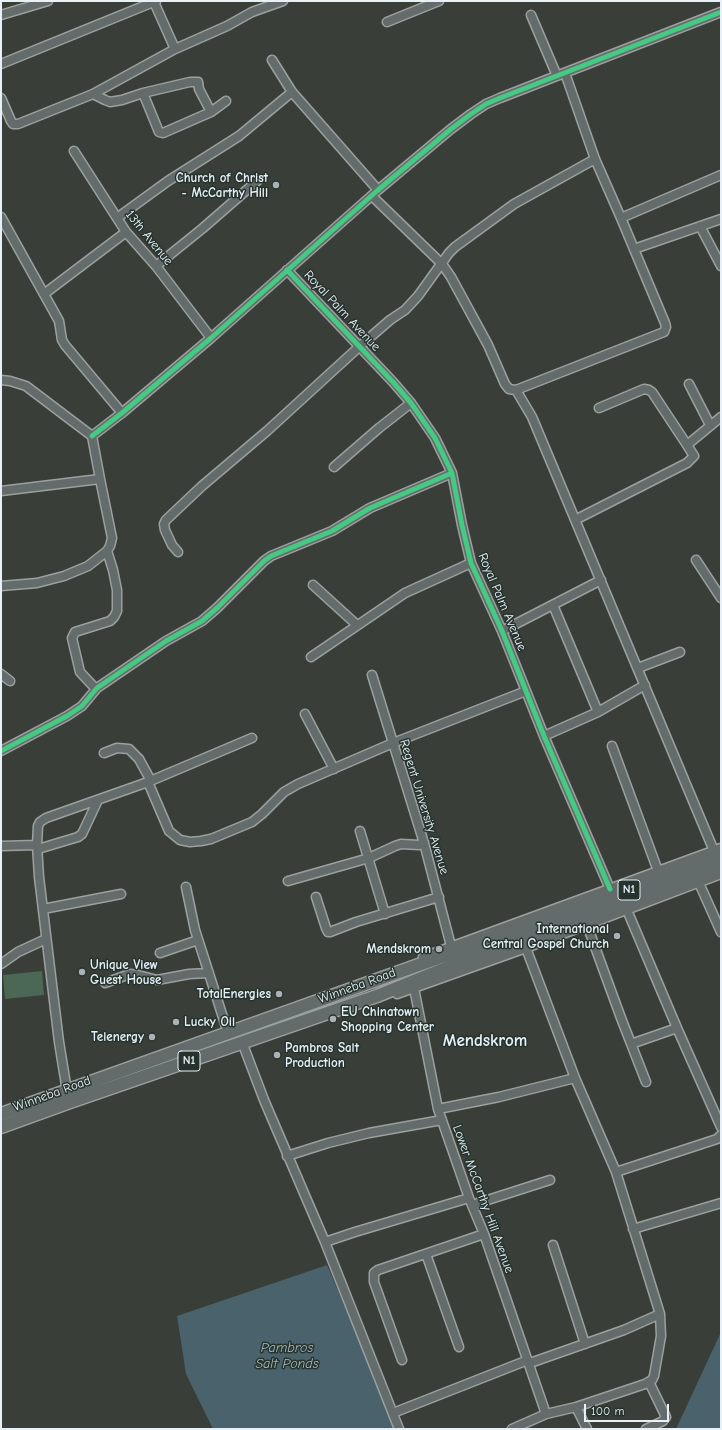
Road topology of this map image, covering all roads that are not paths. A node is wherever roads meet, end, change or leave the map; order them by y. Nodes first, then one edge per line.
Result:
1 (48, 1) edge
2 (283, 1) edge
3 (439, 1) edge
4 (155, 2) edge
5 (721, 12) edge
6 (531, 14) dead end
7 (1, 15) edge
8 (387, 22) dead end
9 (175, 49) junction
10 (272, 60) dead end
11 (1, 64) edge
12 (565, 73) junction
13 (557, 76) junction
14 (292, 92) junction
15 (143, 93) junction
16 (93, 94) junction
17 (1, 98) edge
18 (226, 101) dead end
19 (211, 112) junction
20 (74, 151) dead end
21 (595, 159) junction
22 (721, 175) edge
23 (258, 181) dead end
24 (378, 190) junction
25 (372, 196) junction
26 (1, 217) edge
27 (117, 218) junction
28 (621, 218) junction
29 (721, 219) edge
30 (700, 226) junction
31 (126, 232) junction
32 (634, 249) junction
33 (442, 264) junction
34 (156, 266) junction
35 (721, 266) edge
36 (288, 270) junction
37 (44, 294) junction
38 (211, 338) junction
39 (360, 346) junction
40 (1, 380) edge
41 (689, 384) dead end
42 (516, 390) junction
43 (411, 403) junction
44 (599, 408) dead end
45 (122, 413) junction
46 (721, 417) edge
47 (710, 425) junction
48 (92, 436) junction
49 (687, 445) junction
50 (334, 467) dead end
51 (452, 473) junction
52 (100, 480) junction
53 (1, 491) edge
54 (575, 520) junction
55 (106, 551) junction
56 (178, 552) dead end
57 (696, 560) dead end
58 (471, 563) junction
59 (601, 580) junction
60 (313, 585) dead end
61 (1, 586) edge
62 (721, 598) edge
63 (553, 605) junction
64 (357, 625) junction
65 (502, 631) junction
66 (680, 652) dead end
67 (311, 657) dead end
68 (638, 668) junction
69 (1, 674) edge
70 (372, 675) dead end
71 (10, 681) dead end
72 (645, 685) junction
73 (97, 688) junction
74 (526, 691) junction
75 (598, 712) junction
76 (305, 714) dead end
77 (544, 736) junction
78 (252, 738) dead end
79 (393, 744) junction
80 (612, 746) dead end
81 (1, 751) edge
82 (104, 753) dead end
83 (334, 769) junction
84 (150, 781) junction
85 (98, 800) junction
86 (360, 831) dead end
87 (424, 844) junction
88 (1, 846) edge
89 (37, 847) junction
90 (719, 852) edge
91 (369, 858) junction
92 (721, 867) edge
93 (658, 871) junction
94 (721, 874) edge
95 (288, 881) dead end
96 (699, 883) junction
97 (186, 887) dead end
98 (610, 889) junction
99 (121, 894) dead end
100 (316, 897) dead end
101 (439, 897) junction
102 (43, 909) junction
103 (627, 910) junction
104 (385, 914) junction
105 (587, 925) junction
106 (721, 932) edge
107 (46, 939) junction
108 (198, 940) junction
109 (451, 946) junction
110 (526, 948) junction
111 (160, 953) dead end
112 (1, 964) edge
113 (209, 974) junction
114 (105, 982) dead end
115 (368, 984) junction
116 (414, 988) junction
117 (376, 996) junction
118 (677, 1028) junction
119 (228, 1033) junction
120 (242, 1042) junction
121 (631, 1044) junction
122 (162, 1056) junction
123 (170, 1067) junction
124 (575, 1078) junction
125 (646, 1082) dead end
126 (67, 1091) junction
127 (438, 1109) junction
128 (1, 1114) edge
129 (442, 1120) junction
130 (1, 1127) edge
131 (721, 1127) edge
132 (721, 1135) edge
133 (287, 1156) junction
134 (616, 1172) junction
135 (550, 1180) dead end
136 (471, 1202) junction
137 (721, 1203) edge
138 (633, 1229) junction
139 (484, 1234) junction
140 (326, 1242) junction
141 (553, 1245) dead end
142 (426, 1254) junction
143 (660, 1314) junction
144 (585, 1344) junction
145 (459, 1347) dead end
146 (402, 1360) dead end
147 (529, 1362) junction
148 (649, 1382) junction
149 (576, 1407) junction
150 (392, 1413) junction
151 (546, 1414) junction
152 (399, 1429) edge
153 (512, 1429) edge
154 (587, 1429) edge
155 (646, 1429) edge

1 - 7 street
2 - 9 street
3 - 8 street
4 - 9 street
4 - 11 street
5 - 12 street
6 - 13 street
9 - 16 street
10 - 14 street
12 - 13 street
12 - 21 street
13 - 24 street
14 - 24 street
14 - 27 street
15 - 16 street
15 - 19 street
15 - 19 street
16 - 17 street
18 - 19 street
20 - 27 street, 13th Avenue
21 - 28 street
21 - 33 street
22 - 28 street
23 - 34 street
24 - 25 street
25 - 33 street
25 - 36 street
26 - 37 street
27 - 31 street, 13th Avenue
28 - 32 street
29 - 30 street
30 - 32 street
30 - 35 street
31 - 34 street, 13th Avenue
31 - 37 street
32 - 42 street
33 - 39 street
33 - 42 street
34 - 38 street, 13th Avenue
36 - 38 street
36 - 39 street, Royal Palm Avenue
37 - 45 street
38 - 45 street
39 - 43 street, Royal Palm Avenue
39 - 56 street
40 - 48 street
41 - 47 street
42 - 54 street
43 - 50 street
43 - 51 street, Royal Palm Avenue
44 - 49 street
45 - 48 street
46 - 47 street
47 - 49 street
48 - 52 street
49 - 54 street
51 - 58 street, Royal Palm Avenue
51 - 73 street
52 - 53 street
52 - 55 street
54 - 59 street
55 - 61 street
55 - 73 street
57 - 62 street
58 - 64 street
58 - 65 street, Royal Palm Avenue
59 - 63 street
59 - 68 street
60 - 64 street
63 - 65 street
63 - 75 street
64 - 67 street
65 - 74 street, Royal Palm Avenue
66 - 68 street
68 - 72 street
69 - 71 street
70 - 79 street, Regent University Avenue
72 - 75 street
72 - 90 street
73 - 81 street
74 - 77 street, Royal Palm Avenue
74 - 79 street
75 - 77 street
76 - 83 street
77 - 98 street, Royal Palm Avenue
78 - 84 street
79 - 83 street
79 - 87 street, Regent University Avenue
80 - 93 street
82 - 84 street
83 - 84 street
84 - 85 street
85 - 89 street
85 - 89 street
86 - 91 street
87 - 91 street
87 - 101 street, Regent University Avenue
88 - 89 street
89 - 102 street
90 - 93 street
90 - 115 highway, Winneba Road / N1
91 - 95 street
91 - 104 street
92 - 117 highway, Winneba Road / N1
93 - 98 street
94 - 96 street
96 - 103 street
96 - 106 street
97 - 108 street
98 - 109 street
99 - 102 street
100 - 104 street
101 - 104 street
101 - 109 street, Regent University Avenue
102 - 107 street
103 - 105 street
103 - 118 street
105 - 110 street
105 - 121 street
107 - 112 street
107 - 126 street
108 - 111 street
108 - 113 street
109 - 115 street
110 - 116 street
110 - 124 street
113 - 114 street
113 - 119 street
115 - 119 highway, Winneba Road / N1
116 - 117 street
116 - 127 street, Lower McCarthy Hill Avenue
117 - 120 highway, Winneba Road / N1
118 - 121 street
118 - 131 street
119 - 122 highway, Winneba Road / N1
120 - 123 highway, Winneba Road / N1
120 - 133 street
121 - 125 street
122 - 123 highway
122 - 126 highway, Winneba Road / N1
123 - 130 highway, Winneba Road / N1
124 - 127 street
124 - 134 street
126 - 128 highway, Winneba Road / N1
127 - 129 street, Lower McCarthy Hill Avenue
129 - 133 street
129 - 136 street, Lower McCarthy Hill Avenue
132 - 134 street
133 - 140 street
134 - 138 street
135 - 136 street
136 - 139 street, Lower McCarthy Hill Avenue
136 - 140 street
137 - 138 street
138 - 143 street
139 - 142 street
139 - 147 street, Lower McCarthy Hill Avenue
140 - 150 street
141 - 144 street
142 - 145 street
142 - 146 street
143 - 144 street
143 - 148 street
144 - 147 street
147 - 150 street
147 - 151 street, Lower McCarthy Hill Avenue
148 - 149 street
148 - 155 street
149 - 151 street
149 - 154 street
150 - 152 street
151 - 153 street

